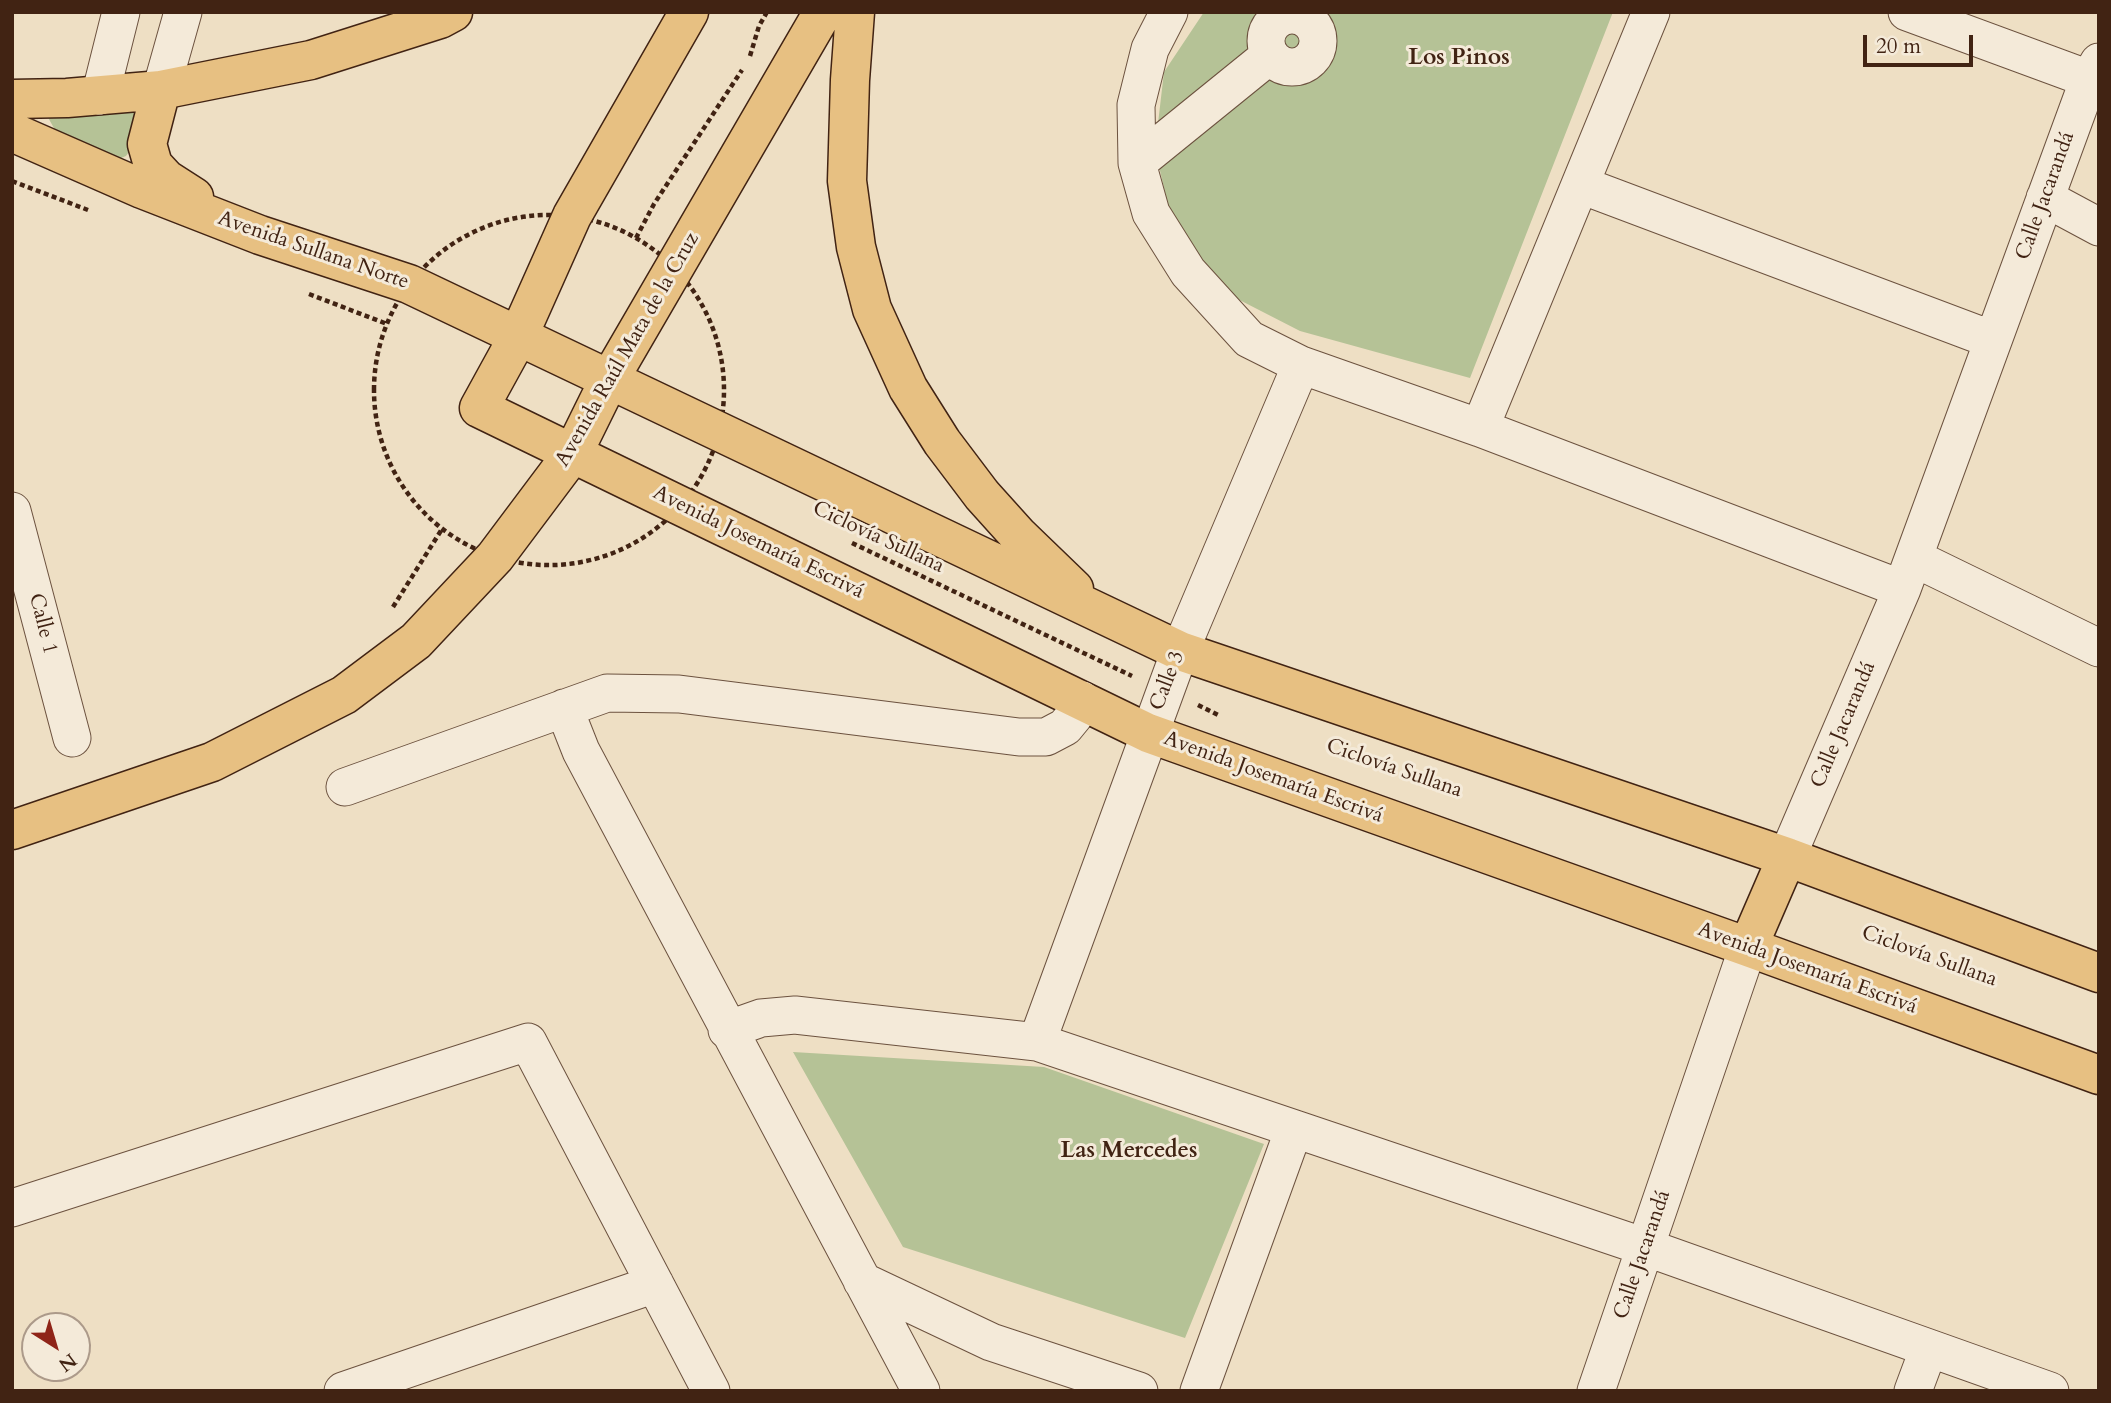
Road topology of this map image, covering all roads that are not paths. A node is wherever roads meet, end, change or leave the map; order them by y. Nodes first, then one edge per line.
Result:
1 (121, 12) edge
2 (183, 12) edge
3 (453, 12) edge
4 (689, 12) edge
5 (823, 12) edge
6 (855, 12) edge
7 (1169, 12) edge
8 (1651, 12) edge
9 (1907, 12) edge
10 (1320, 18) edge
11 (1268, 30) edge
12 (2094, 71) edge
13 (161, 90) junction
14 (100, 96) junction
15 (12, 99) edge
16 (12, 132) edge
17 (1137, 163) junction
18 (1581, 185) junction
19 (2045, 198) junction
20 (2099, 227) edge
21 (260, 235) junction
22 (517, 337) junction
23 (1993, 340) junction
24 (1301, 365) junction
25 (609, 380) junction
26 (1480, 428) junction
27 (573, 453) junction
28 (12, 511) edge
29 (1908, 574) junction
30 (1098, 612) junction
31 (2099, 648) edge
32 (1180, 650) junction
33 (1082, 700) junction
34 (564, 708) junction
35 (1148, 733) junction
36 (72, 738) dead end
37 (345, 786) dead end
38 (12, 830) edge
39 (1787, 857) junction
40 (1748, 947) junction
41 (2099, 973) edge
42 (727, 1030) junction
43 (1037, 1042) junction
44 (2099, 1075) edge
45 (1294, 1129) junction
46 (12, 1208) edge
47 (1645, 1247) junction
48 (862, 1281) junction
49 (655, 1283) junction
50 (1929, 1348) junction
51 (343, 1391) edge
52 (712, 1391) edge
53 (921, 1391) edge
54 (1139, 1391) edge
55 (1199, 1391) edge
56 (1596, 1391) edge
57 (1913, 1391) edge
58 (2050, 1391) edge

1 - 14 street
2 - 13 street
3 - 13 main road
4 - 22 main road
5 - 25 main road, Avenida Raúl Mata de la Cruz
6 - 30 main road
7 - 17 street
8 - 18 street
9 - 12 street
10 - 11 street
10 - 11 street
11 - 17 street
12 - 19 street, Calle Jacarandá
13 - 14 main road
13 - 21 main road
14 - 15 main road
16 - 21 main road, Avenida Sullana Norte
17 - 24 street
18 - 23 street
18 - 26 street
19 - 20 street
19 - 23 street, Calle Jacarandá
21 - 22 main road, Avenida Sullana Norte
22 - 25 main road, Avenida Sullana Norte
22 - 27 main road, Avenida Josemaría Escrivá
23 - 29 street, Calle Jacarandá
24 - 26 street
24 - 32 street, Calle 3
25 - 27 main road, Avenida Raúl Mata de la Cruz
25 - 30 main road
26 - 29 street
27 - 33 main road, Avenida Josemaría Escrivá
27 - 38 main road, Avenida Raúl Mata de la Cruz
28 - 36 street, Calle 1
29 - 31 street
29 - 39 street, Calle Jacarandá
30 - 32 main road
32 - 35 street, Calle 3
32 - 39 main road
33 - 34 street
33 - 35 main road, Avenida Josemaría Escrivá
34 - 37 street
34 - 42 street
35 - 40 main road, Avenida Josemaría Escrivá
35 - 43 street, Calle 3
39 - 40 main road, Calle Jacarandá
39 - 41 main road
40 - 44 main road, Avenida Josemaría Escrivá
40 - 47 street, Calle Jacarandá
42 - 43 street
42 - 48 street
43 - 45 street
45 - 47 street
45 - 55 street
46 - 49 street
47 - 50 street
47 - 56 street, Calle Jacarandá
48 - 53 street
48 - 54 street
49 - 51 street
49 - 52 street
50 - 57 street
50 - 58 street

